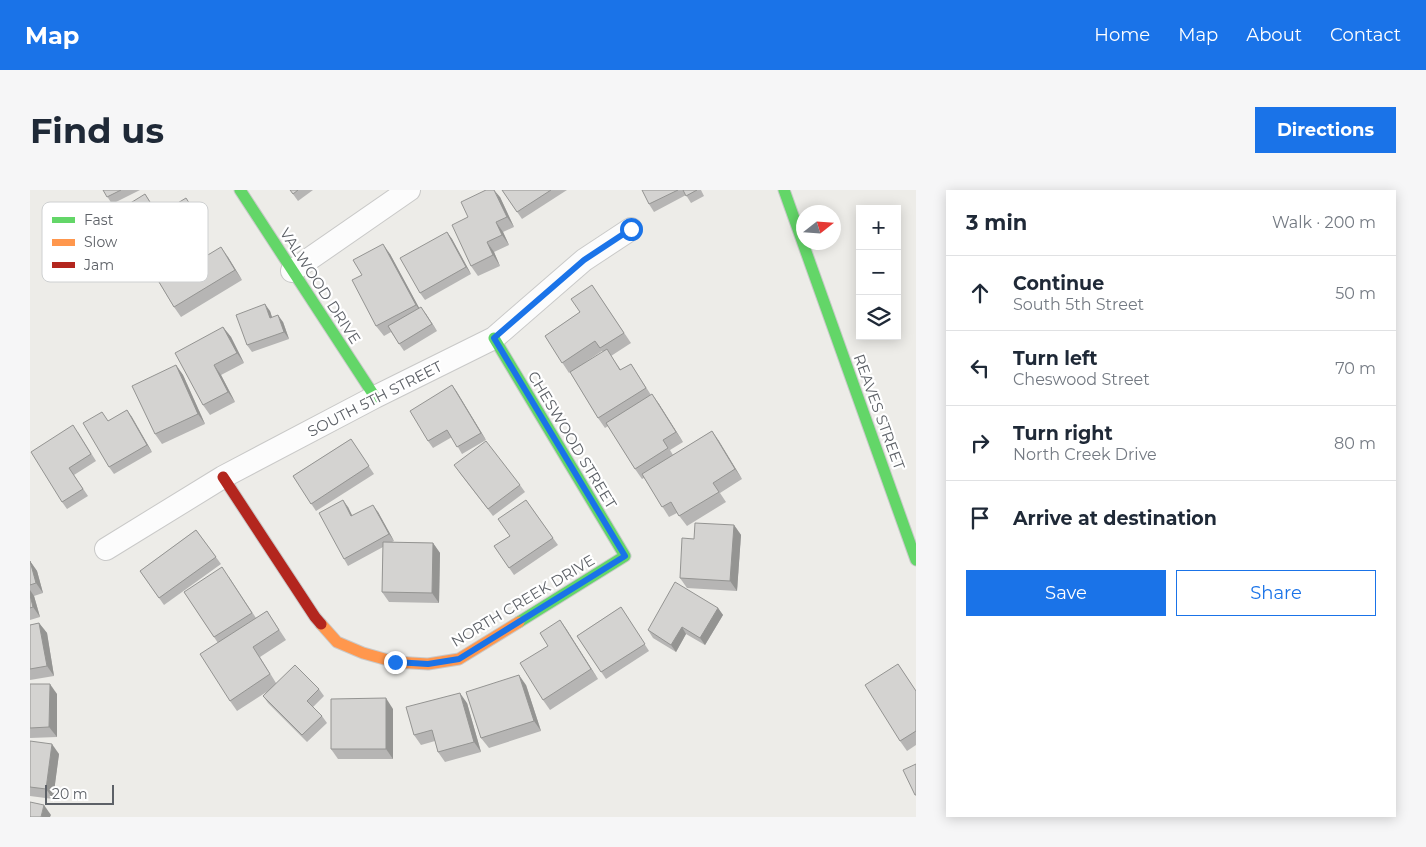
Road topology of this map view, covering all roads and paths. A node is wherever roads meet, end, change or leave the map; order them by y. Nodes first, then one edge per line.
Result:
1 (240, 190) edge
2 (409, 190) edge
3 (784, 190) edge
4 (631, 229) dead end
5 (292, 271) junction
6 (494, 338) junction
7 (375, 398) junction
8 (223, 477) junction
9 (106, 549) dead end
10 (625, 556) joint
11 (916, 560) edge

1 - 5 street, VALWOOD DRIVE
2 - 5 street
3 - 11 street, REAVES STREET
4 - 6 street, SOUTH 5TH STREET
5 - 7 street, VALWOOD DRIVE
6 - 7 street, SOUTH 5TH STREET
6 - 10 street, CHESWOOD STREET
7 - 8 street, SOUTH 5TH STREET
8 - 9 street, SOUTH 5TH STREET
8 - 10 street, NORTH CREEK DRIVE

